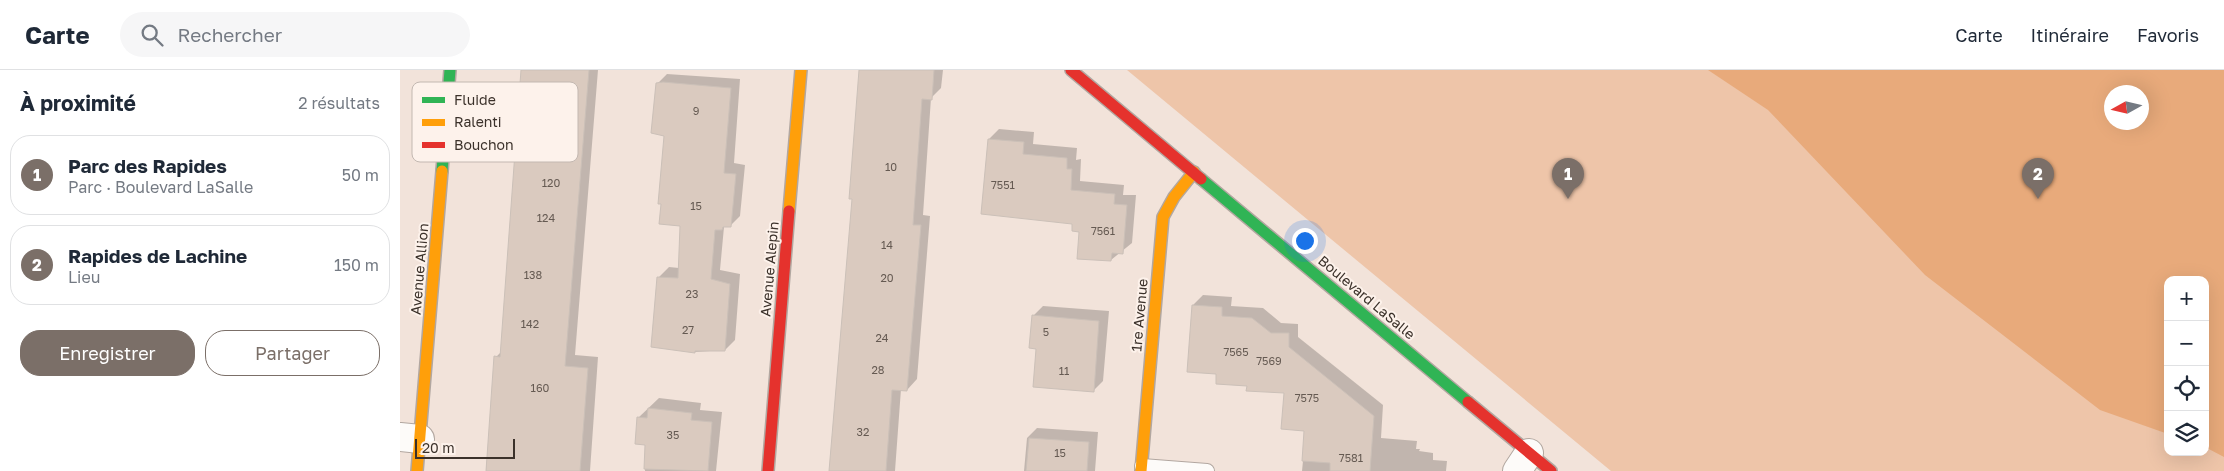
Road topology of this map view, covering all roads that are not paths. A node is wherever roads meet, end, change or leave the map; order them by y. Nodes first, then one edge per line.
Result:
1 (801, 70) edge
2 (1071, 70) edge
3 (440, 162) edge
4 (1194, 172) junction
5 (410, 438) edge
6 (1523, 462) edge
7 (1141, 468) edge
8 (417, 471) edge
9 (768, 471) edge
10 (1207, 471) edge
11 (1551, 471) edge

1 - 9 street, Avenue Alepin
2 - 4 street, Boulevard LaSalle
3 - 5 street, Avenue Allion
4 - 6 street, Boulevard LaSalle
4 - 7 street, 1re Avenue
5 - 8 street, Avenue Allion
6 - 11 street, Boulevard LaSalle
7 - 10 lane

